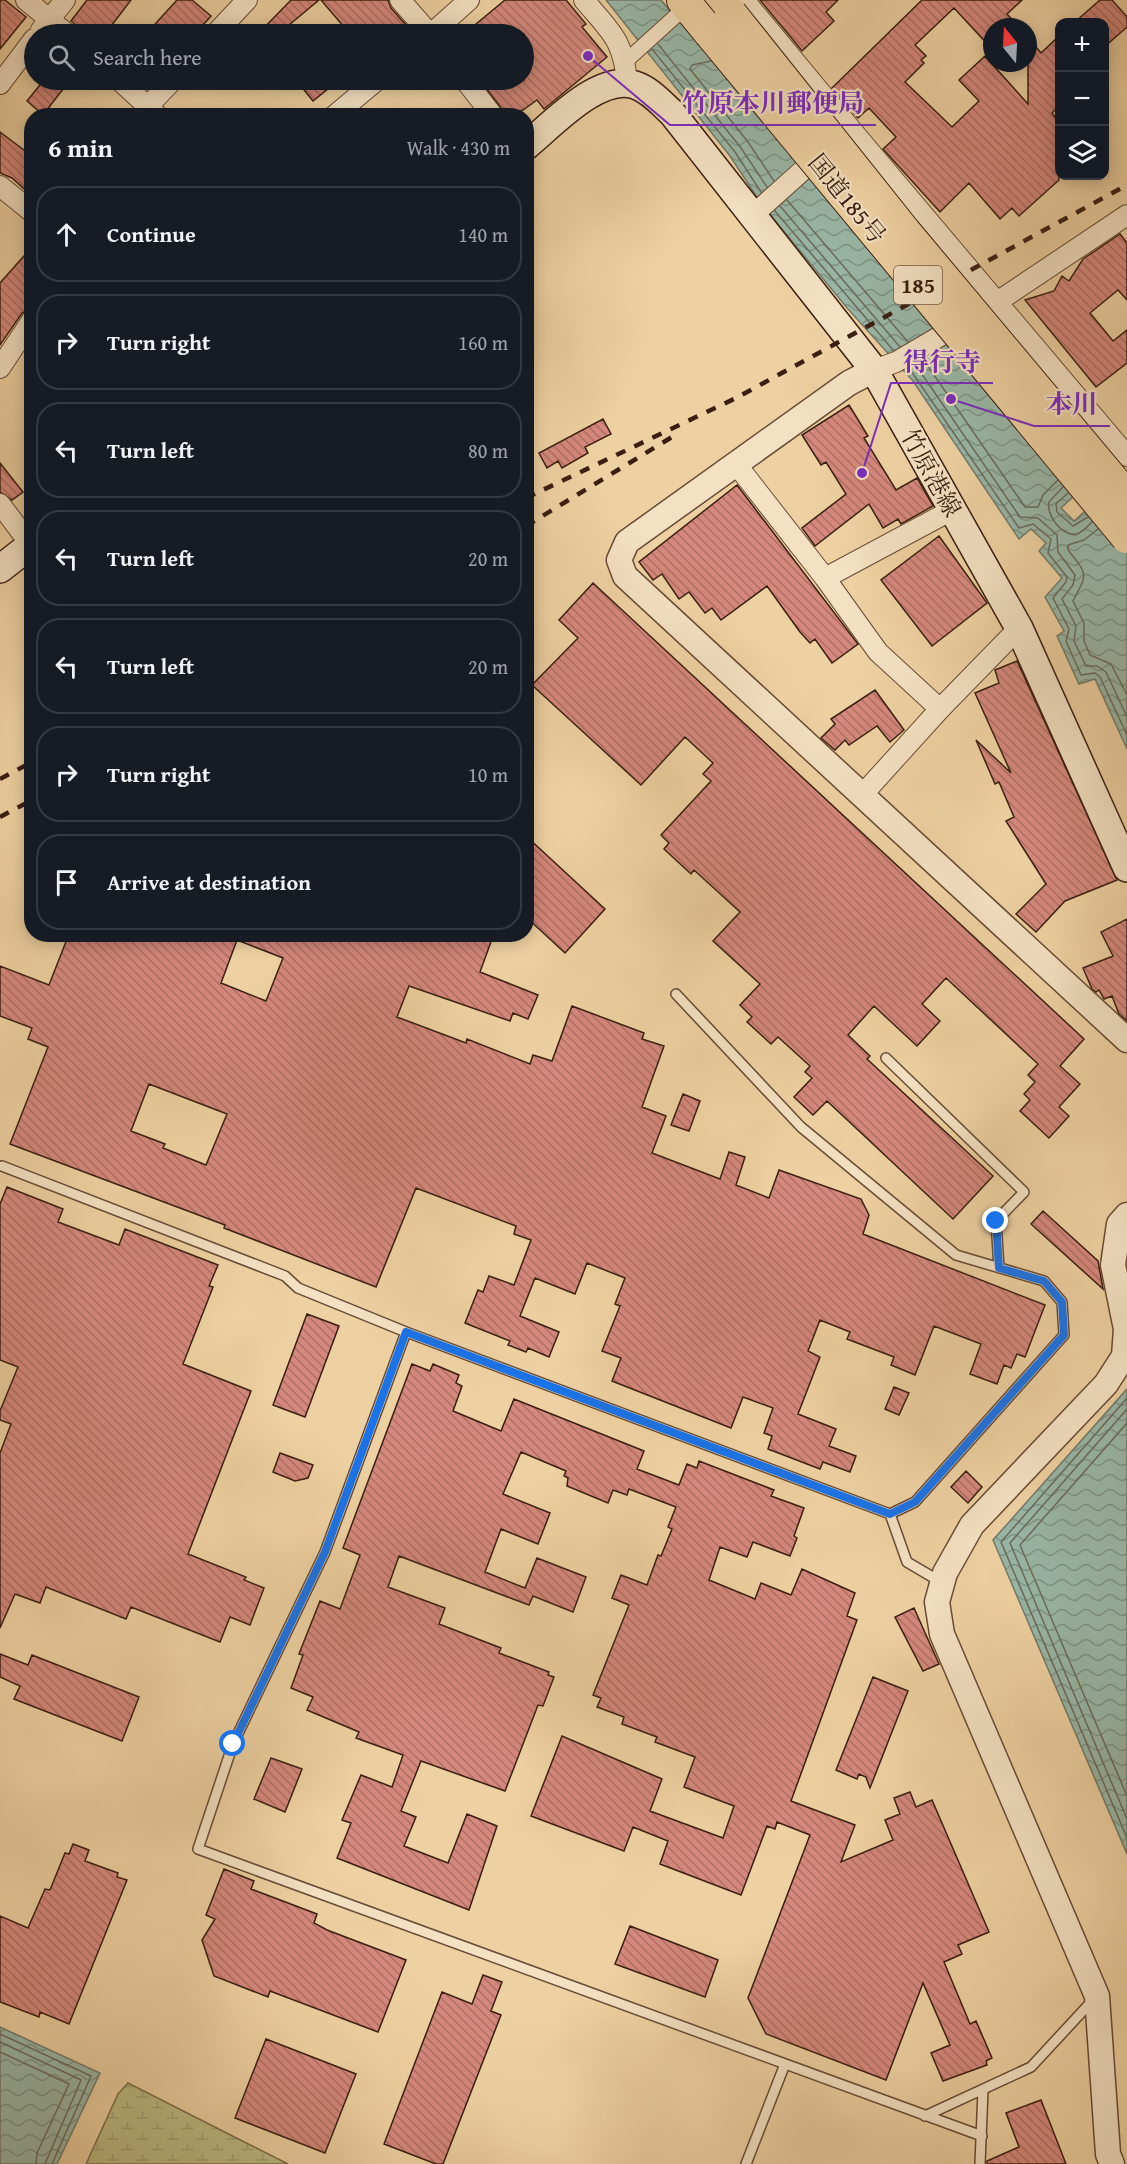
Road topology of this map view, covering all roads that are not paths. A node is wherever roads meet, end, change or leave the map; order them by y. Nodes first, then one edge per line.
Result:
1 (26, 0) edge
2 (65, 0) edge
3 (247, 0) edge
4 (400, 0) edge
5 (469, 0) edge
6 (584, 0) edge
7 (681, 7) edge
8 (726, 12) edge
9 (42, 24) edge
10 (46, 24) edge
11 (224, 24) edge
12 (421, 24) edge
13 (441, 24) edge
14 (24, 52) edge
15 (630, 65) junction
16 (0, 84) edge
17 (130, 90) edge
18 (166, 90) edge
19 (365, 90) edge
20 (473, 90) edge
21 (151, 108) edge
22 (154, 108) edge
23 (344, 108) edge
24 (487, 108) edge
25 (846, 131) junction
26 (534, 140) edge
27 (0, 186) edge
28 (24, 206) edge
29 (758, 211) junction
30 (1127, 215) edge
31 (993, 305) junction
32 (24, 332) edge
33 (885, 366) junction
34 (0, 368) edge
35 (1127, 456) edge
36 (736, 464) junction
37 (1127, 497) edge
38 (0, 504) edge
39 (952, 510) junction
40 (24, 535) edge
41 (1127, 537) edge
42 (24, 550) edge
43 (0, 569) edge
44 (825, 578) junction
45 (1019, 628) junction
46 (940, 709) junction
47 (863, 794) junction
48 (1127, 868) edge
49 (676, 994) dead end
50 (1127, 1040) edge
51 (886, 1058) dead end
52 (2, 1166) dead end
53 (1127, 1215) edge
54 (999, 1268) junction
55 (406, 1332) junction
56 (890, 1514) junction
57 (943, 1583) junction
58 (1097, 1996) junction
59 (785, 2064) junction
60 (983, 2090) junction
61 (926, 2116) junction
62 (982, 2136) junction
63 (746, 2164) edge
64 (980, 2164) edge
65 (1112, 2164) edge

1 - 9 street
2 - 10 street
3 - 11 street
4 - 12 street
5 - 13 street
6 - 15 street
7 - 8 highway, 国道185号 / 185
7 - 15 street
8 - 25 street
8 - 37 highway, 国道185号 / 185, bridge
8 - 41 highway, 国道185号 / 185, bridge
14 - 16 street
15 - 26 main road
15 - 29 main road, 竹原港線
17 - 21 street
18 - 22 street
19 - 23 street
20 - 24 street
25 - 29 street, bridge
25 - 31 street
27 - 28 street
29 - 33 main road, 竹原港線
30 - 31 street
31 - 33 street, bridge
31 - 35 street
32 - 34 street
33 - 36 street
33 - 39 main road, 竹原港線
36 - 44 street
36 - 47 street
38 - 40 street
39 - 44 street
39 - 45 main road, 竹原港線
42 - 43 main road
44 - 46 street
45 - 46 street
45 - 48 main road, 竹原港線
46 - 47 street
47 - 50 street
49 - 54 lane
51 - 54 lane
52 - 55 lane
53 - 57 street
54 - 56 lane
55 - 56 lane
55 - 59 lane
56 - 57 lane
57 - 58 street
58 - 60 lane
58 - 65 street
59 - 61 lane
59 - 63 lane
60 - 61 lane
60 - 62 lane
61 - 62 lane
62 - 64 lane

